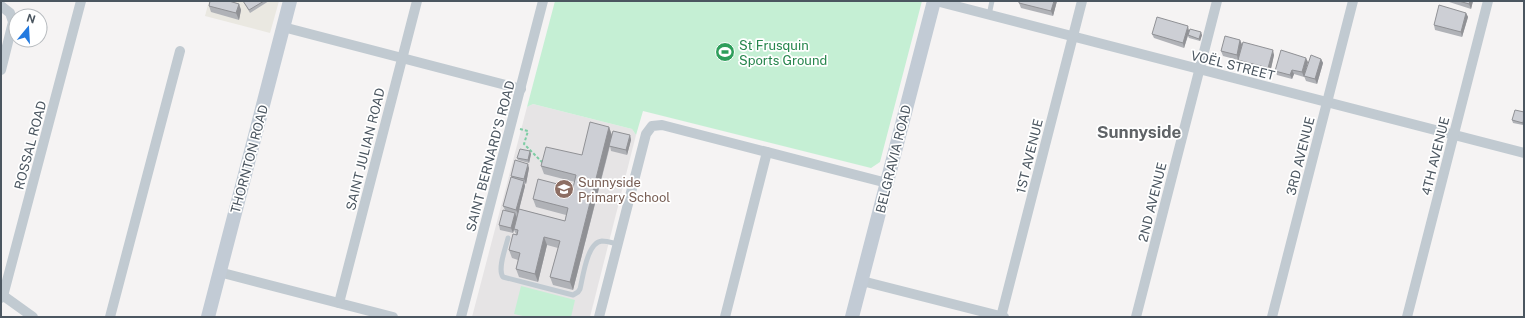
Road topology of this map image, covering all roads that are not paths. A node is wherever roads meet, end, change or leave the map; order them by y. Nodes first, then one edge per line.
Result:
1 (81, 1) edge
2 (290, 1) edge
3 (417, 1) edge
4 (543, 1) edge
5 (935, 1) edge
6 (992, 1) edge
7 (1082, 1) edge
8 (1217, 1) edge
9 (1353, 1) edge
10 (1488, 1) edge
11 (1, 6) edge
12 (989, 15) junction
13 (283, 27) junction
14 (1073, 36) junction
15 (180, 51) dead end
16 (402, 58) junction
17 (1200, 69) junction
18 (1, 70) edge
19 (520, 89) junction
20 (1327, 102) junction
21 (1454, 135) junction
22 (767, 152) junction
23 (1524, 153) edge
24 (887, 183) junction
25 (508, 238) dead end
26 (618, 244) junction
27 (219, 272) junction
28 (862, 281) junction
29 (2, 296) edge
30 (339, 303) junction
31 (33, 317) edge
32 (110, 317) edge
33 (208, 317) edge
34 (394, 317) edge
35 (462, 317) edge
36 (599, 317) edge
37 (725, 317) edge
38 (852, 317) edge
39 (1002, 317) edge
40 (1136, 317) edge
41 (1272, 317) edge
42 (1407, 317) edge

1 - 29 street, ROSSAL ROAD
2 - 13 street, THORNTON ROAD
3 - 16 street, SAINT JULIAN ROAD
4 - 19 street, SAINT BERNARD'S ROAD
5 - 12 street, VOËL STREET
5 - 24 street, BELGRAVIA ROAD
6 - 12 lane
7 - 14 street, 1ST AVENUE
8 - 17 street, 2ND AVENUE
9 - 20 street, 3RD AVENUE
10 - 21 street, 4TH AVENUE
11 - 18 street
12 - 14 street, VOËL STREET
13 - 16 street
13 - 27 street, THORNTON ROAD
14 - 17 street, VOËL STREET
14 - 39 street, 1ST AVENUE
15 - 32 street
16 - 19 street
16 - 30 street, SAINT JULIAN ROAD
17 - 20 street, VOËL STREET
17 - 40 street, 2ND AVENUE
19 - 35 street, SAINT BERNARD'S ROAD
20 - 21 street, VOËL STREET
20 - 41 street, 3RD AVENUE
21 - 23 street, VOËL STREET
21 - 42 street, 4TH AVENUE
22 - 24 street
22 - 26 street
22 - 37 street
24 - 28 street, BELGRAVIA ROAD
25 - 26 lane
26 - 36 street
27 - 30 street
27 - 33 street, THORNTON ROAD
28 - 38 street, BELGRAVIA ROAD
28 - 39 street
29 - 31 street
30 - 34 street

